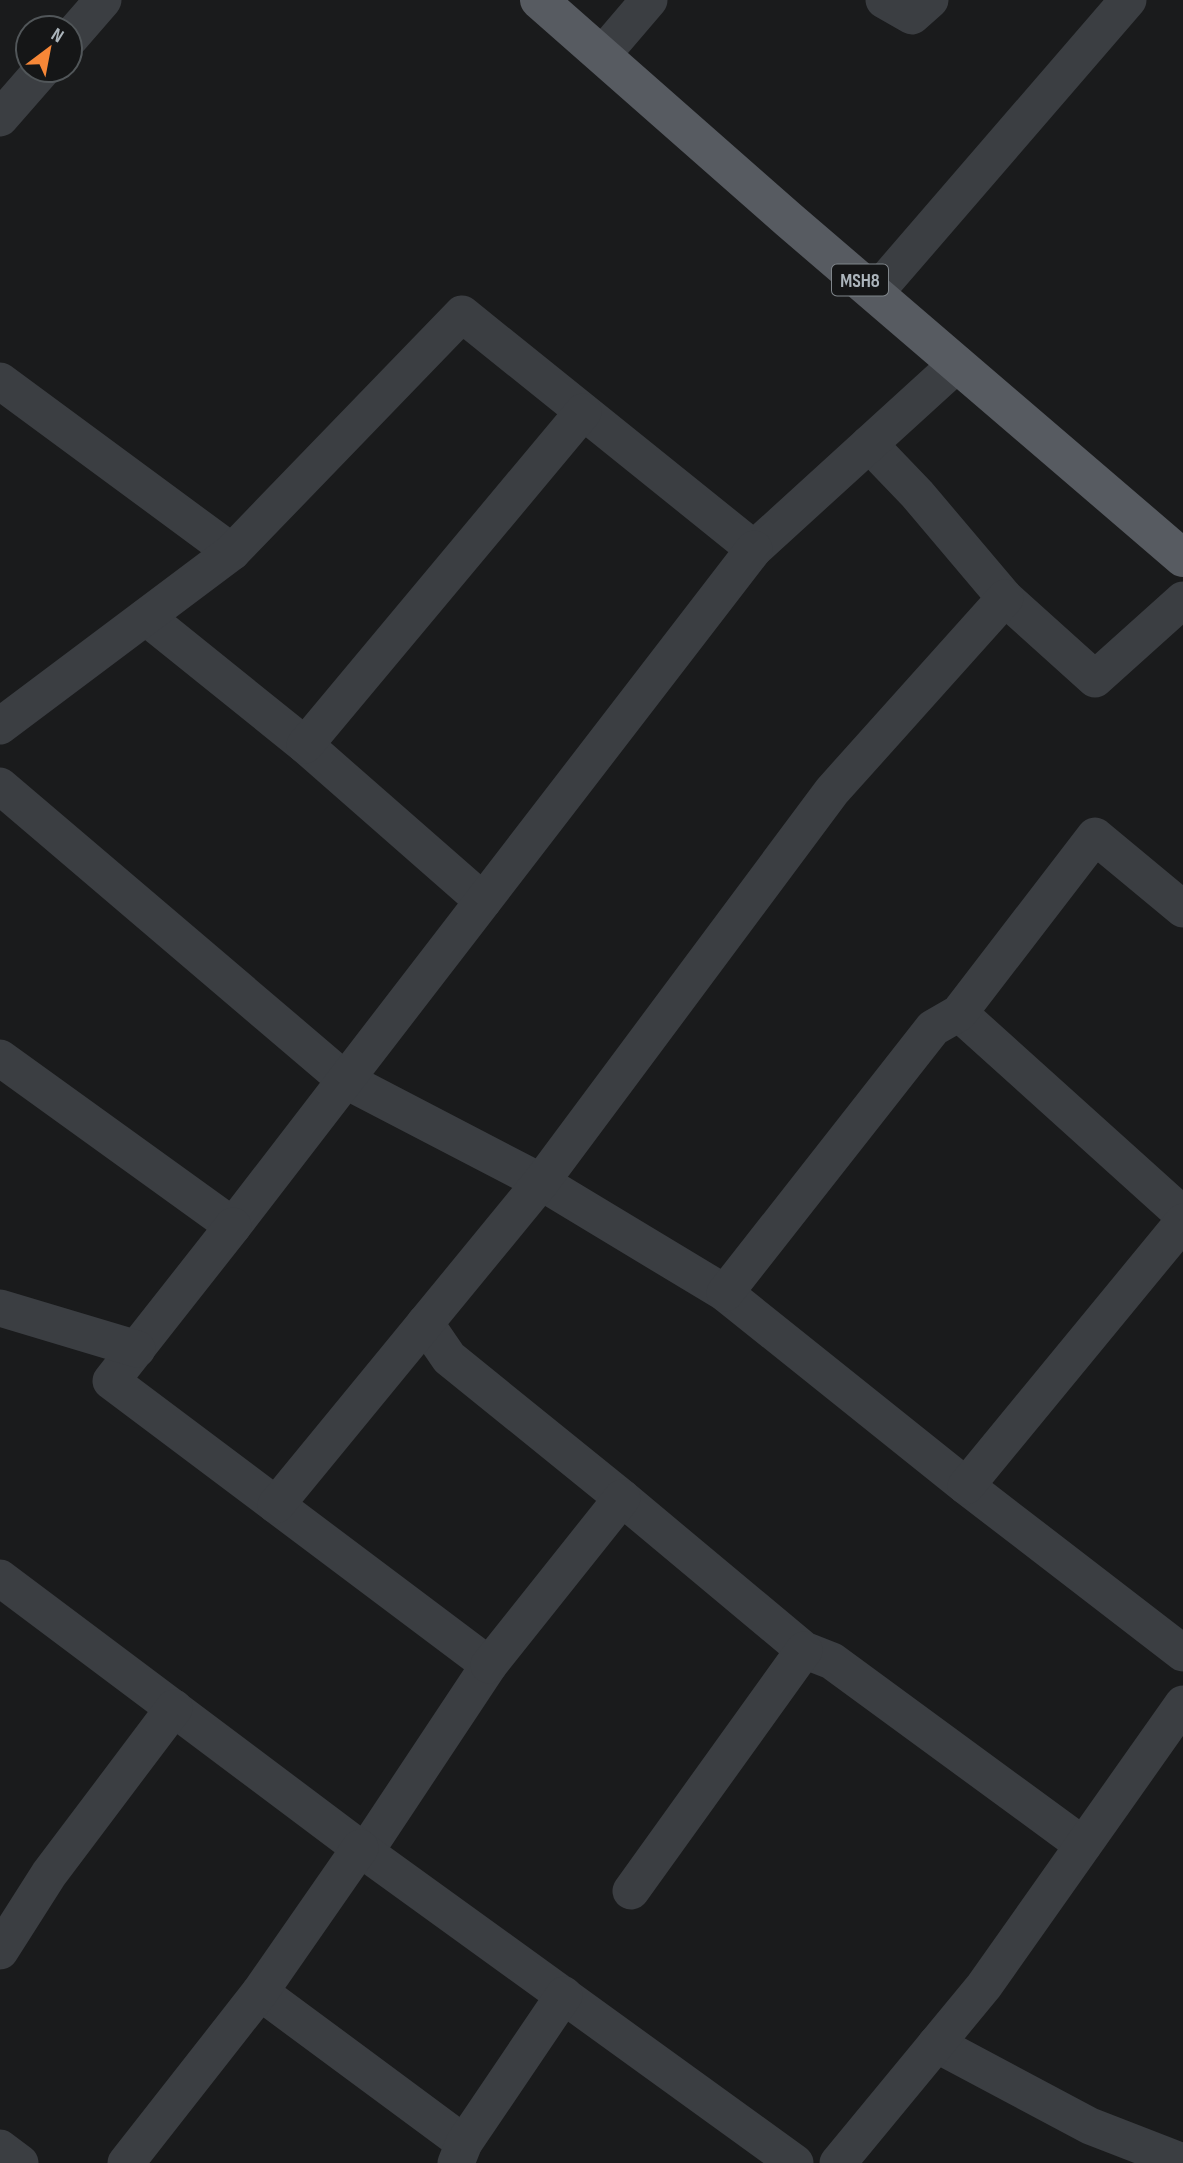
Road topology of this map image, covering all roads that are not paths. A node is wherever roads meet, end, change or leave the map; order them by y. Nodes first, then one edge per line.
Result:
1 (103, 0) edge
2 (539, 0) edge
3 (649, 0) edge
4 (884, 0) edge
5 (930, 0) edge
6 (1128, 0) edge
7 (84, 22) edge
8 (602, 55) junction
9 (30, 84) edge
10 (0, 118) edge
11 (875, 293) junction
12 (957, 364) junction
13 (0, 381) edge
14 (583, 412) junction
15 (869, 444) junction
16 (754, 549) junction
17 (232, 552) junction
18 (1183, 558) edge
19 (1004, 598) junction
20 (1183, 600) edge
21 (146, 617) junction
22 (0, 726) edge
23 (305, 745) junction
24 (0, 786) edge
25 (483, 901) junction
26 (1183, 909) edge
27 (959, 1013) junction
28 (0, 1058) edge
29 (345, 1080) junction
30 (541, 1182) junction
31 (1183, 1215) edge
32 (1183, 1222) edge
33 (233, 1226) junction
34 (725, 1293) junction
35 (0, 1308) edge
36 (425, 1323) junction
37 (136, 1349) junction
38 (966, 1486) junction
39 (622, 1498) junction
40 (276, 1505) junction
41 (0, 1578) edge
42 (804, 1650) junction
43 (1183, 1653) edge
44 (489, 1665) junction
45 (1183, 1704) edge
46 (174, 1708) junction
47 (1083, 1845) junction
48 (363, 1850) junction
49 (631, 1891) dead end
50 (0, 1951) edge
51 (260, 1992) junction
52 (564, 1995) junction
53 (936, 2043) junction
54 (0, 2148) edge
55 (460, 2153) edge
56 (1183, 2162) edge
57 (20, 2163) edge
58 (126, 2163) edge
59 (795, 2163) edge
60 (838, 2163) edge

1 - 7 street
2 - 8 main road, MSH8 / MSH8
3 - 8 street
4 - 5 street
6 - 11 street
8 - 11 main road, MSH8 / MSH8
9 - 10 street
11 - 12 main road, MSH8 / MSH8
12 - 15 street
12 - 18 main road, MSH8 / MSH8
13 - 17 street
14 - 16 street
14 - 17 street
14 - 23 street
15 - 16 street
15 - 19 street
16 - 25 street
17 - 21 street
19 - 20 street
19 - 30 street
21 - 22 street
21 - 23 street
23 - 25 street
24 - 29 street
25 - 29 street
26 - 27 street
27 - 31 street
27 - 34 street
28 - 33 street
29 - 30 street
29 - 33 street
30 - 34 street
30 - 36 street
32 - 38 street
33 - 37 street
34 - 38 street
35 - 37 street
36 - 39 street
36 - 40 street
37 - 40 street
38 - 43 street
39 - 42 street
39 - 44 street
40 - 44 street
41 - 46 street
42 - 47 street
42 - 49 street
44 - 48 street
45 - 47 street
46 - 48 street
46 - 50 street
47 - 53 street
48 - 51 street
48 - 52 street
51 - 55 street
51 - 58 street
52 - 55 street
52 - 59 street
53 - 56 street
53 - 60 street
54 - 57 street

